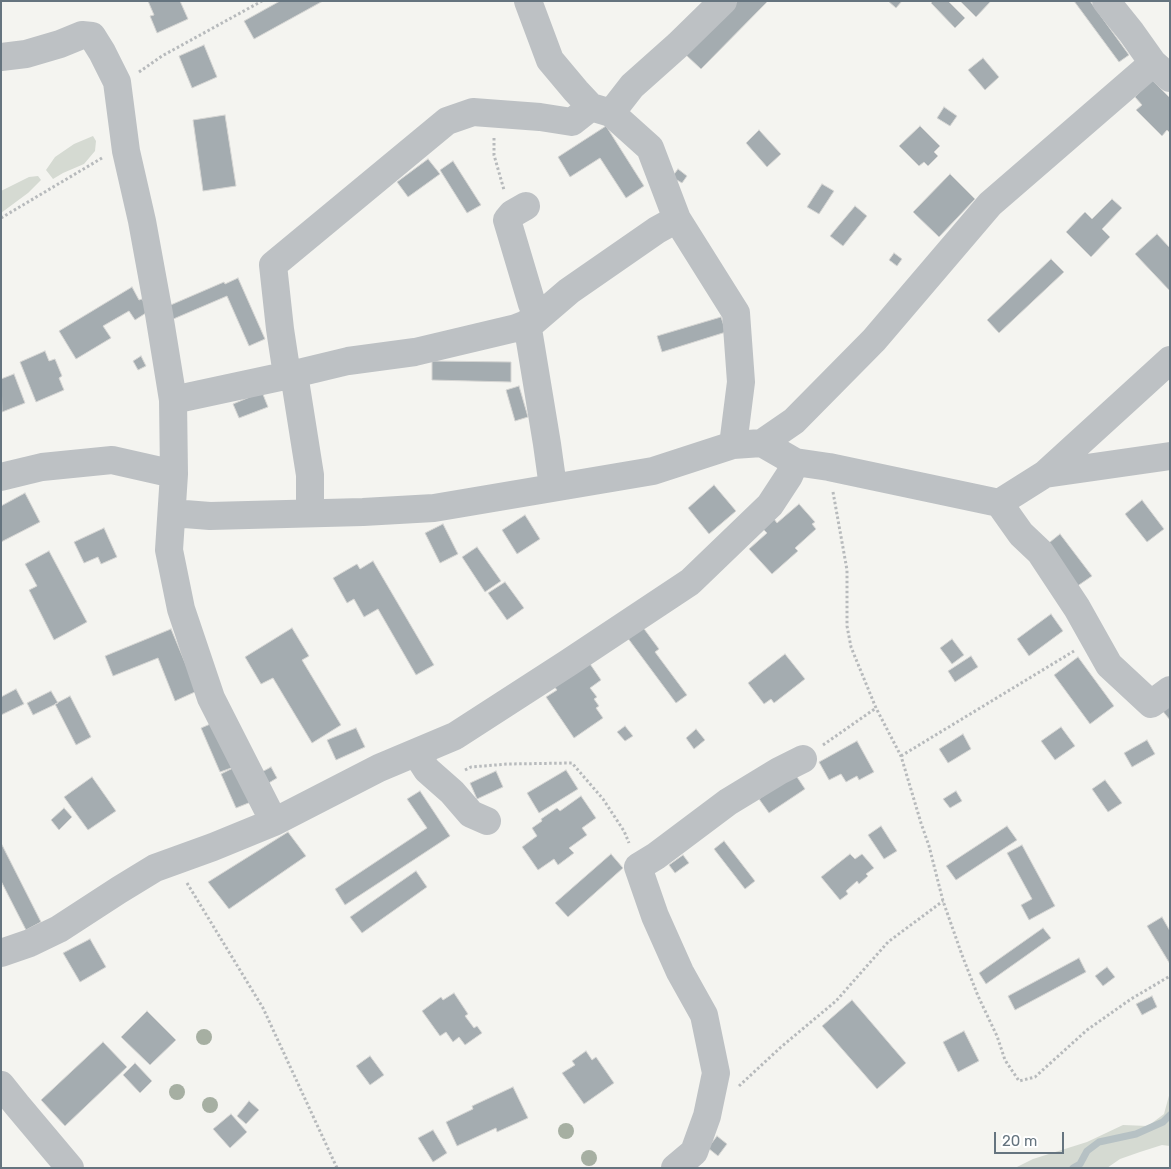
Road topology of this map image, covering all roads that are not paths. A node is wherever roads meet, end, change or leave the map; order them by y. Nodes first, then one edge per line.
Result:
1 (528, 1) edge
2 (723, 1) edge
3 (1106, 1) edge
4 (1, 57) edge
5 (1162, 71) edge
6 (601, 110) junction
7 (519, 210) road end
8 (677, 218) junction
9 (533, 319) junction
10 (1170, 360) edge
11 (290, 375) junction
12 (173, 400) junction
13 (762, 443) junction
14 (733, 444) junction
15 (1170, 456) edge
16 (795, 462) junction
17 (174, 474) junction
18 (1045, 474) junction
19 (1, 477) edge
20 (553, 487) junction
21 (999, 503) junction
22 (172, 513) junction
23 (310, 514) junction
24 (1170, 690) edge
25 (416, 752) junction
26 (803, 759) road end
27 (274, 822) junction
28 (487, 822) dead end
29 (1, 953) edge
30 (1, 1085) edge
31 (70, 1168) edge
32 (675, 1168) edge

1 - 6 street
2 - 6 street
3 - 5 street
4 - 12 street
5 - 13 street
6 - 8 street
6 - 11 street
7 - 9 street
8 - 9 street
8 - 14 street
9 - 11 street
9 - 20 street
10 - 18 street
11 - 12 street
11 - 23 street
12 - 17 street
13 - 14 street
13 - 16 street
14 - 20 street
15 - 18 street
16 - 21 street
16 - 25 street
17 - 19 street
17 - 22 street
18 - 21 street
20 - 23 street
21 - 24 street
22 - 23 street
22 - 27 street
25 - 27 street
25 - 28 street
26 - 32 street
27 - 29 street
30 - 31 street

